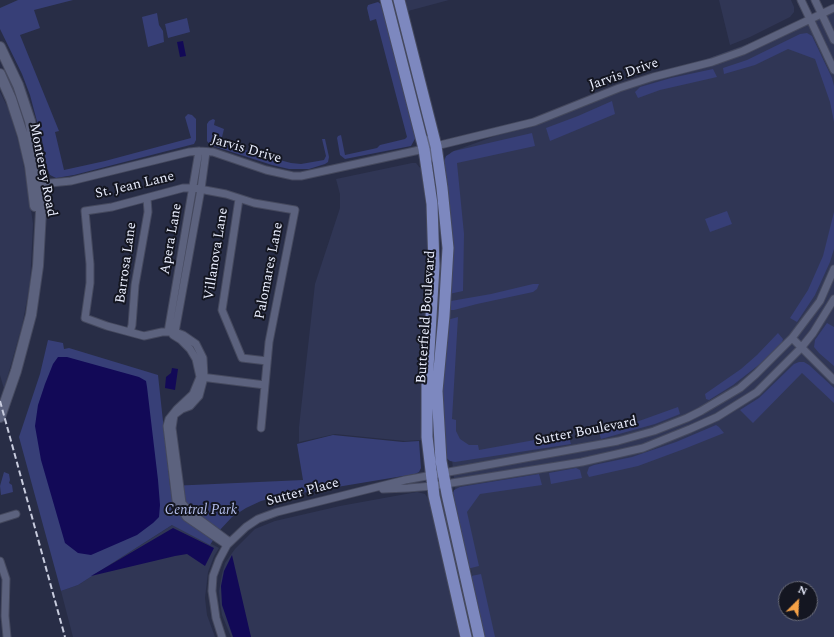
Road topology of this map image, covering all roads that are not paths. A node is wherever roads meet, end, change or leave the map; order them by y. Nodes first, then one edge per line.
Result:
1 (386, 0) edge
2 (398, 0) edge
3 (801, 0) edge
4 (814, 0) edge
5 (834, 8) edge
6 (821, 14) junction
7 (810, 20) junction
8 (834, 40) edge
9 (0, 47) edge
10 (834, 70) edge
11 (0, 74) edge
12 (421, 137) junction
13 (436, 146) junction
14 (424, 149) junction
15 (203, 151) junction
16 (438, 164) junction
17 (40, 184) junction
18 (197, 189) junction
19 (147, 198) junction
20 (239, 198) junction
21 (39, 228) junction
22 (834, 269) edge
23 (834, 299) edge
24 (130, 332) junction
25 (171, 332) junction
26 (792, 338) junction
27 (801, 348) junction
28 (267, 361) junction
29 (202, 377) junction
30 (834, 380) edge
31 (264, 384) junction
32 (0, 417) edge
33 (261, 428) dead end
34 (444, 478) junction
35 (432, 480) junction
36 (371, 489) junction
37 (16, 514) dead end
38 (0, 520) edge
39 (229, 544) junction
40 (0, 561) edge
41 (3, 625) edge
42 (7, 637) edge
43 (222, 637) edge
44 (466, 637) edge
45 (479, 637) edge

1 - 12 main road, Butterfield Boulevard
2 - 13 main road, Butterfield Boulevard
3 - 7 street
4 - 6 street
5 - 6 street, Jarvis Drive
6 - 7 street, Jarvis Drive
6 - 8 street
7 - 10 street
7 - 13 street, Jarvis Drive
9 - 17 main road, Monterey Road
11 - 21 main road, Monterey Road
12 - 13 street
12 - 14 main road, Butterfield Boulevard
13 - 16 main road, Butterfield Boulevard
14 - 15 street, Jarvis Drive
14 - 16 street
14 - 35 main road, Butterfield Boulevard
15 - 17 street, Jarvis Drive
15 - 18 street, Apera Lane
16 - 34 main road, Butterfield Boulevard
17 - 21 main road, Monterey Road
18 - 19 street, St. Jean Lane
18 - 20 street, Palomares Lane
18 - 25 street, Apera Lane
19 - 24 street, Barrosa Lane
19 - 24 street, St. Jean Lane
20 - 28 street, Villanova Lane
20 - 28 street, Palomares Lane
21 - 32 main road, Monterey Road
22 - 26 street, Sutter Boulevard
23 - 27 street, Sutter Boulevard
24 - 25 street, St. Jean Lane
25 - 29 street
26 - 27 street
26 - 34 street, Sutter Boulevard
27 - 30 street
27 - 34 street, Sutter Boulevard
28 - 31 street, Palomares Lane
29 - 31 street
29 - 39 street
31 - 33 street, Palomares Lane
34 - 35 street, Sutter Place
34 - 35 street, Sutter Place
34 - 45 main road, Butterfield Boulevard
35 - 36 street, Sutter Place
35 - 36 street, Sutter Place
35 - 44 main road, Butterfield Boulevard
36 - 39 street, Sutter Place
37 - 38 street
39 - 43 street, Sutter Place
40 - 41 street
41 - 42 street

